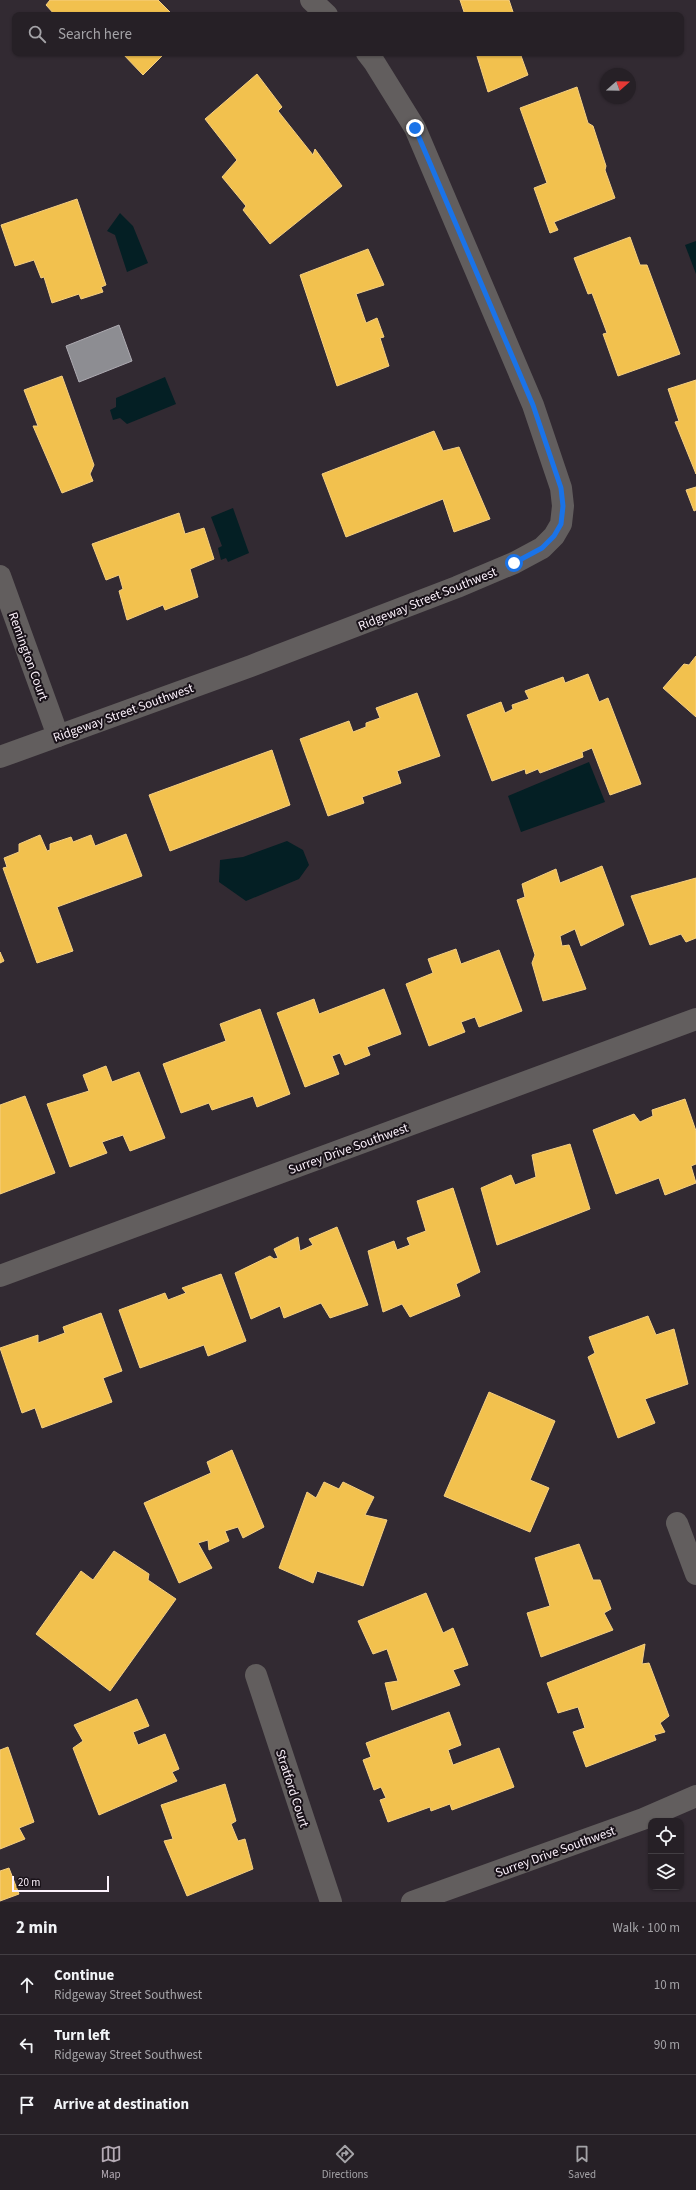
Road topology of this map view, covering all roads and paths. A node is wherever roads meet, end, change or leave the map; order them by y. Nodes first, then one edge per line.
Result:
1 (311, 0) edge
2 (324, 12) edge
3 (369, 56) edge
4 (0, 576) edge
5 (58, 736) junction
6 (0, 757) edge
7 (696, 1019) edge
8 (0, 1276) edge
9 (676, 1522) dead end
10 (696, 1574) edge
11 (256, 1675) dead end
12 (696, 1796) edge
13 (331, 1902) edge
14 (412, 1902) edge

1 - 2 street
3 - 5 street, Ridgeway Street Southwest
4 - 5 street, Remington Court
5 - 6 street, Ridgeway Street Southwest
7 - 8 street, Surrey Drive Southwest
9 - 10 street
11 - 13 street, Stratford Court
12 - 14 street, Surrey Drive Southwest

